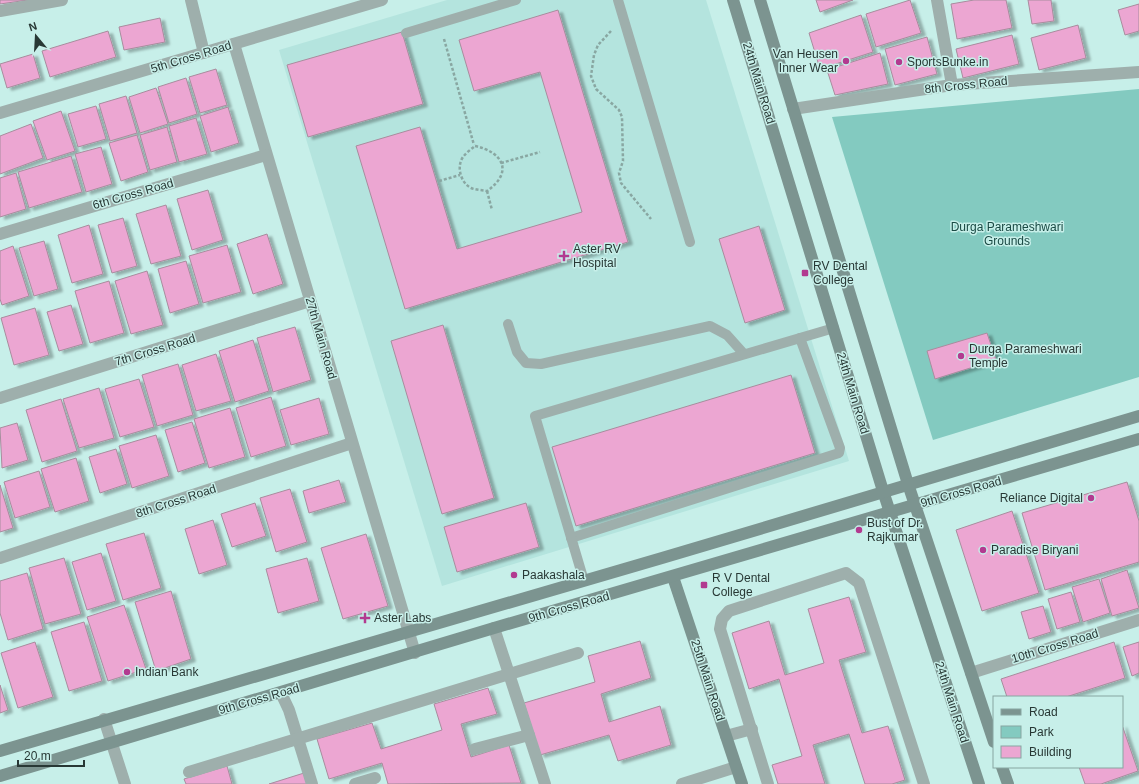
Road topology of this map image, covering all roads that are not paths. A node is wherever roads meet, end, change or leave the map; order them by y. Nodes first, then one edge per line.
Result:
1 (62, 0) edge
2 (191, 0) edge
3 (382, 0) edge
4 (516, 0) edge
5 (618, 0) edge
6 (733, 0) edge
7 (760, 0) edge
8 (937, 0) edge
9 (346, 5) edge
10 (0, 11) edge
11 (406, 33) dead end
12 (234, 44) junction
13 (204, 53) junction
14 (1139, 72) edge
15 (952, 85) junction
16 (793, 109) junction
17 (0, 113) edge
18 (266, 155) junction
19 (0, 234) edge
20 (690, 242) dead end
21 (310, 301) junction
22 (508, 324) dead end
23 (834, 328) junction
24 (800, 338) junction
25 (744, 354) junction
26 (0, 398) edge
27 (1139, 416) edge
28 (1139, 440) edge
29 (352, 444) junction
30 (908, 484) junction
31 (883, 492) junction
32 (916, 506) junction
33 (890, 513) junction
34 (571, 538) junction
35 (0, 558) edge
36 (673, 577) junction
37 (584, 581) junction
38 (1139, 620) edge
39 (494, 628) junction
40 (408, 632) junction
41 (415, 653) junction
42 (578, 653) dead end
43 (970, 673) junction
44 (509, 674) junction
45 (281, 693) junction
46 (104, 719) junction
47 (752, 729) junction
48 (529, 735) junction
49 (726, 736) junction
50 (298, 738) junction
51 (993, 739) edge
52 (111, 742) junction
53 (475, 749) dead end
54 (0, 751) edge
55 (736, 767) junction
56 (1002, 768) edge
57 (189, 772) dead end
58 (0, 776) edge
59 (375, 778) dead end
60 (125, 784) edge
61 (312, 784) edge
62 (355, 784) edge
63 (545, 784) edge
64 (682, 784) edge
65 (742, 784) edge
66 (768, 784) edge
67 (924, 784) edge
68 (979, 784) edge
69 (1008, 784) edge

1 - 10 street
2 - 13 street
3 - 9 street, 5th Cross Road
4 - 11 lane
5 - 20 lane
6 - 23 main road, 24th Main Road
7 - 16 main road, 24th Main Road
8 - 15 street
9 - 12 street, 5th Cross Road
12 - 13 street, 5th Cross Road
12 - 18 street, 27th Main Road
13 - 17 street, 5th Cross Road
14 - 15 street, 8th Cross Road
15 - 16 street, 8th Cross Road
16 - 30 main road, 24th Main Road
18 - 19 street, 6th Cross Road
18 - 21 street, 27th Main Road
21 - 26 street, 7th Cross Road
21 - 29 street, 27th Main Road
22 - 25 lane
23 - 24 lane
23 - 31 main road, 24th Main Road
24 - 25 lane
24 - 34 lane
25 - 34 lane
27 - 30 main road, 9th Cross Road
28 - 32 main road, 9th Cross Road
29 - 35 street, 8th Cross Road
29 - 40 street, 27th Main Road
30 - 31 main road, 9th Cross Road
30 - 32 main road, 24th Main Road
31 - 33 main road, 24th Main Road
31 - 37 main road, 9th Cross Road
32 - 33 main road, 9th Cross Road
32 - 43 main road, 24th Main Road
33 - 36 main road, 9th Cross Road
33 - 68 main road, 24th Main Road
34 - 37 lane
36 - 39 main road, 9th Cross Road
36 - 49 main road, 25th Main Road
37 - 40 main road, 9th Cross Road
38 - 43 street, 10th Cross Road
39 - 41 main road, 9th Cross Road
39 - 44 street
40 - 41 street, 27th Main Road
40 - 46 main road, 9th Cross Road
41 - 45 main road, 9th Cross Road
42 - 44 street
43 - 51 main road, 24th Main Road
44 - 48 street
44 - 50 street
45 - 50 street
45 - 52 main road, 9th Cross Road
46 - 52 street
46 - 54 main road, 9th Cross Road
47 - 49 street
47 - 66 street
47 - 67 street
48 - 53 street
48 - 63 street
49 - 55 main road, 25th Main Road
50 - 57 street
50 - 61 street
52 - 58 main road, 9th Cross Road
52 - 60 street
55 - 64 street
55 - 65 main road, 25th Main Road
56 - 69 main road
59 - 62 street

